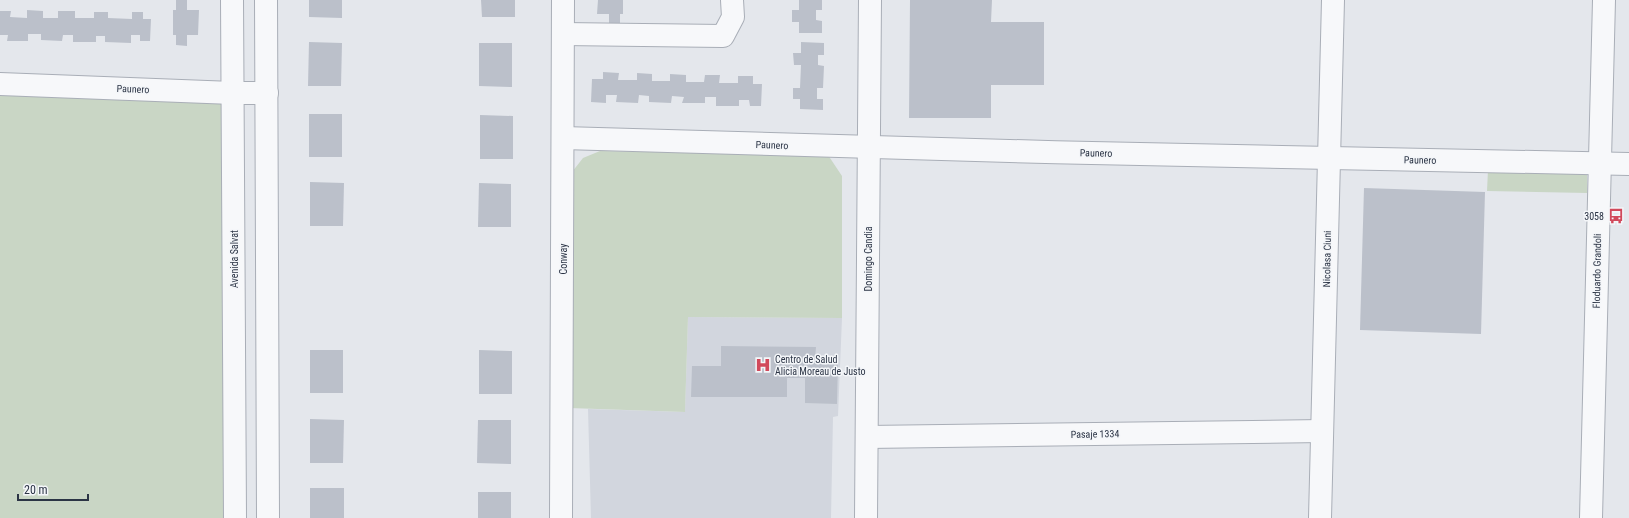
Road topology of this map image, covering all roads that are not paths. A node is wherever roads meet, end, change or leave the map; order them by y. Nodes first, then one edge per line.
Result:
1 (232, 0) edge
2 (266, 0) edge
3 (563, 0) edge
4 (732, 0) edge
5 (870, 0) edge
6 (1333, 0) edge
7 (1604, 0) edge
8 (563, 34) junction
9 (0, 84) edge
10 (233, 93) junction
11 (267, 93) junction
12 (563, 138) junction
13 (869, 148) junction
14 (1329, 159) junction
15 (1600, 163) junction
16 (1629, 164) edge
17 (1322, 431) junction
18 (867, 437) junction
19 (235, 518) edge
20 (268, 518) edge
21 (561, 518) edge
22 (866, 518) edge
23 (1320, 518) edge
24 (1591, 518) edge

1 - 10 street, Avenida Salvat
2 - 11 street
3 - 8 street, Conway
4 - 8 street
5 - 13 street, Domingo Candia
6 - 14 street, Nicolasa Ciuni
7 - 15 street, Floduardo Grandoli
8 - 12 street, Conway
9 - 10 street, Paunero
10 - 11 street, Paunero
10 - 19 street, Avenida Salvat
11 - 20 street
12 - 13 street, Paunero
12 - 21 street, Conway
13 - 14 street, Paunero
13 - 18 street, Domingo Candia
14 - 15 street, Paunero
14 - 17 street, Nicolasa Ciuni
15 - 16 street, Paunero
15 - 24 street, Floduardo Grandoli
17 - 18 street, Pasaje 1334
17 - 23 street, Nicolasa Ciuni
18 - 22 street, Domingo Candia

